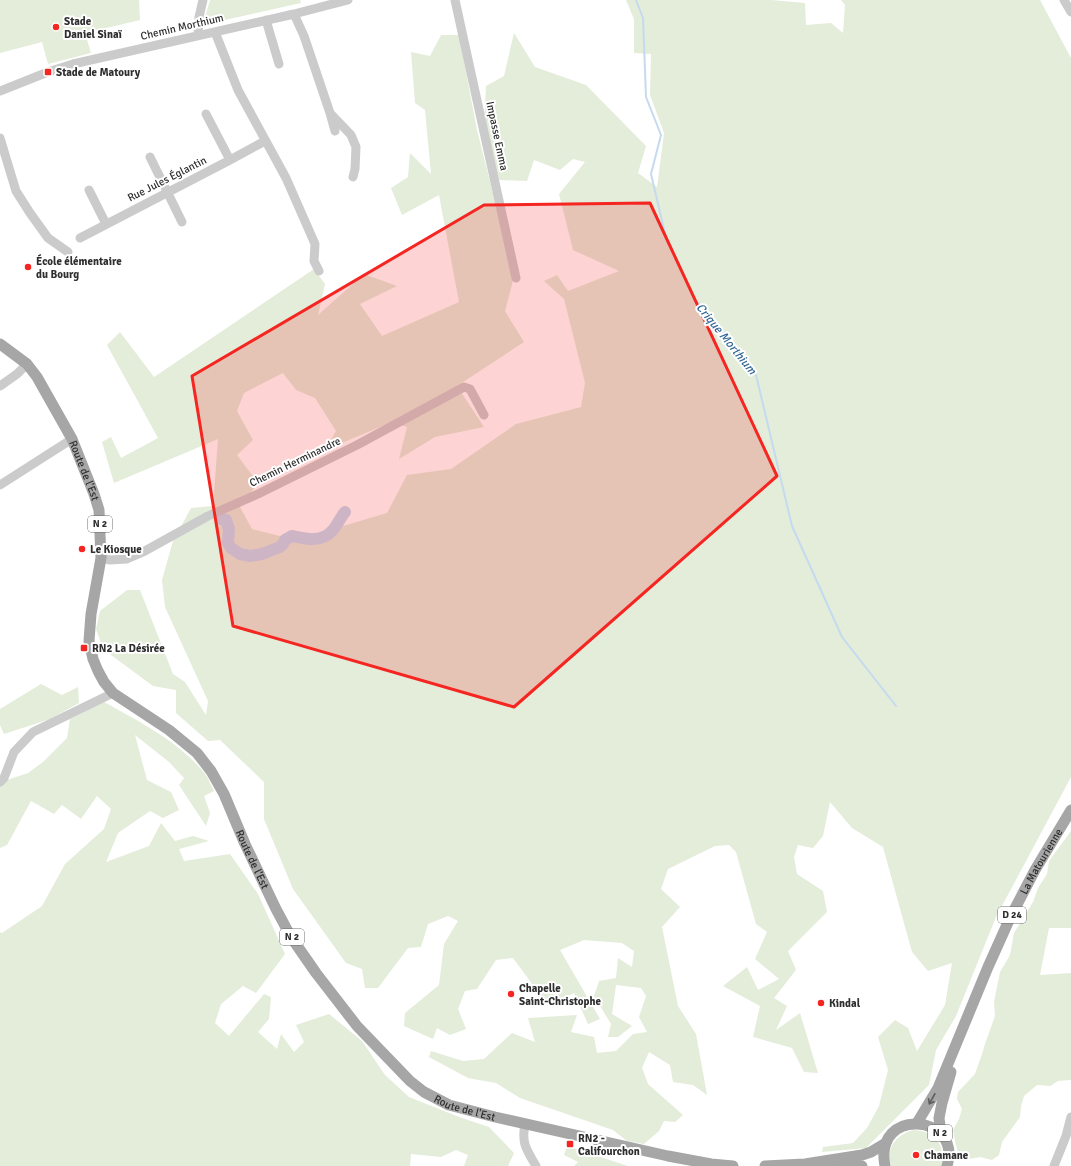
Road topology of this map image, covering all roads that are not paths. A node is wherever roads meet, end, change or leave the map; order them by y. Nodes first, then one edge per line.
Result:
1 (203, 0) edge
2 (348, 0) edge
3 (455, 0) edge
4 (1064, 0) edge
5 (1071, 12) edge
6 (294, 14) junction
7 (266, 20) junction
8 (215, 32) junction
9 (198, 36) junction
10 (279, 64) dead end
11 (0, 91) edge
12 (330, 113) junction
13 (206, 114) dead end
14 (335, 131) dead end
15 (0, 138) edge
16 (265, 141) junction
17 (150, 157) dead end
18 (230, 160) junction
19 (353, 177) dead end
20 (89, 190) dead end
21 (167, 192) junction
22 (182, 222) dead end
23 (106, 224) junction
24 (80, 238) dead end
25 (68, 252) dead end
26 (319, 271) dead end
27 (516, 278) dead end
28 (0, 344) edge
29 (27, 364) junction
30 (0, 386) edge
31 (484, 415) dead end
32 (72, 439) junction
33 (0, 485) edge
34 (101, 558) junction
35 (113, 693) junction
36 (0, 782) edge
37 (1071, 810) edge
38 (964, 1025) junction
39 (1071, 1117) edge
40 (916, 1123) junction
41 (525, 1124) junction
42 (941, 1134) junction
43 (886, 1143) junction
44 (949, 1152) junction
45 (805, 1164) junction
46 (536, 1166) edge
47 (733, 1166) edge
48 (765, 1166) edge
49 (862, 1166) edge
50 (885, 1166) edge
51 (947, 1166) edge
52 (954, 1166) edge
53 (1054, 1166) edge

1 - 9 street
2 - 6 street, Chemin Morthium
3 - 27 street, Impasse Emma
4 - 5 street
6 - 7 street, Chemin Morthium
6 - 12 street
7 - 8 street, Chemin Morthium
7 - 10 street
8 - 9 street, Chemin Morthium
8 - 16 street
9 - 11 street, Chemin Morthium
12 - 14 street
12 - 19 street
13 - 18 street
15 - 25 street
16 - 18 street, Rue Jules Églantin
16 - 26 street
17 - 21 street
18 - 21 street, Rue Jules Églantin
20 - 23 street
21 - 22 street
21 - 23 street, Rue Jules Églantin
23 - 24 street, Rue Jules Églantin
28 - 29 main road, Route de l'Est / N 2
29 - 30 street
29 - 32 main road, Route de l'Est / N 2
31 - 34 street, Chemin Herminandre
32 - 33 street
32 - 34 main road, Route de l'Est / N 2
34 - 35 main road, Route de l'Est / N 2
35 - 36 street
35 - 41 main road, Route de l'Est / N 2
37 - 38 main road, La Matourienne / D 24
38 -> 40 main road, La Matourienne / D 24
38 - 42 main road, La Matourienne / D 24
39 - 53 street
40 - 42 main road, N 2
40 - 43 main road, N 2
41 - 46 street
41 - 47 main road, Route de l'Est / N 2
42 - 44 main road, N 2
43 - 45 main road, N 2
43 - 50 main road
44 - 51 main road, N 2
44 - 52 main road, N 2
45 - 48 main road, N 2
45 - 49 main road, N 2

